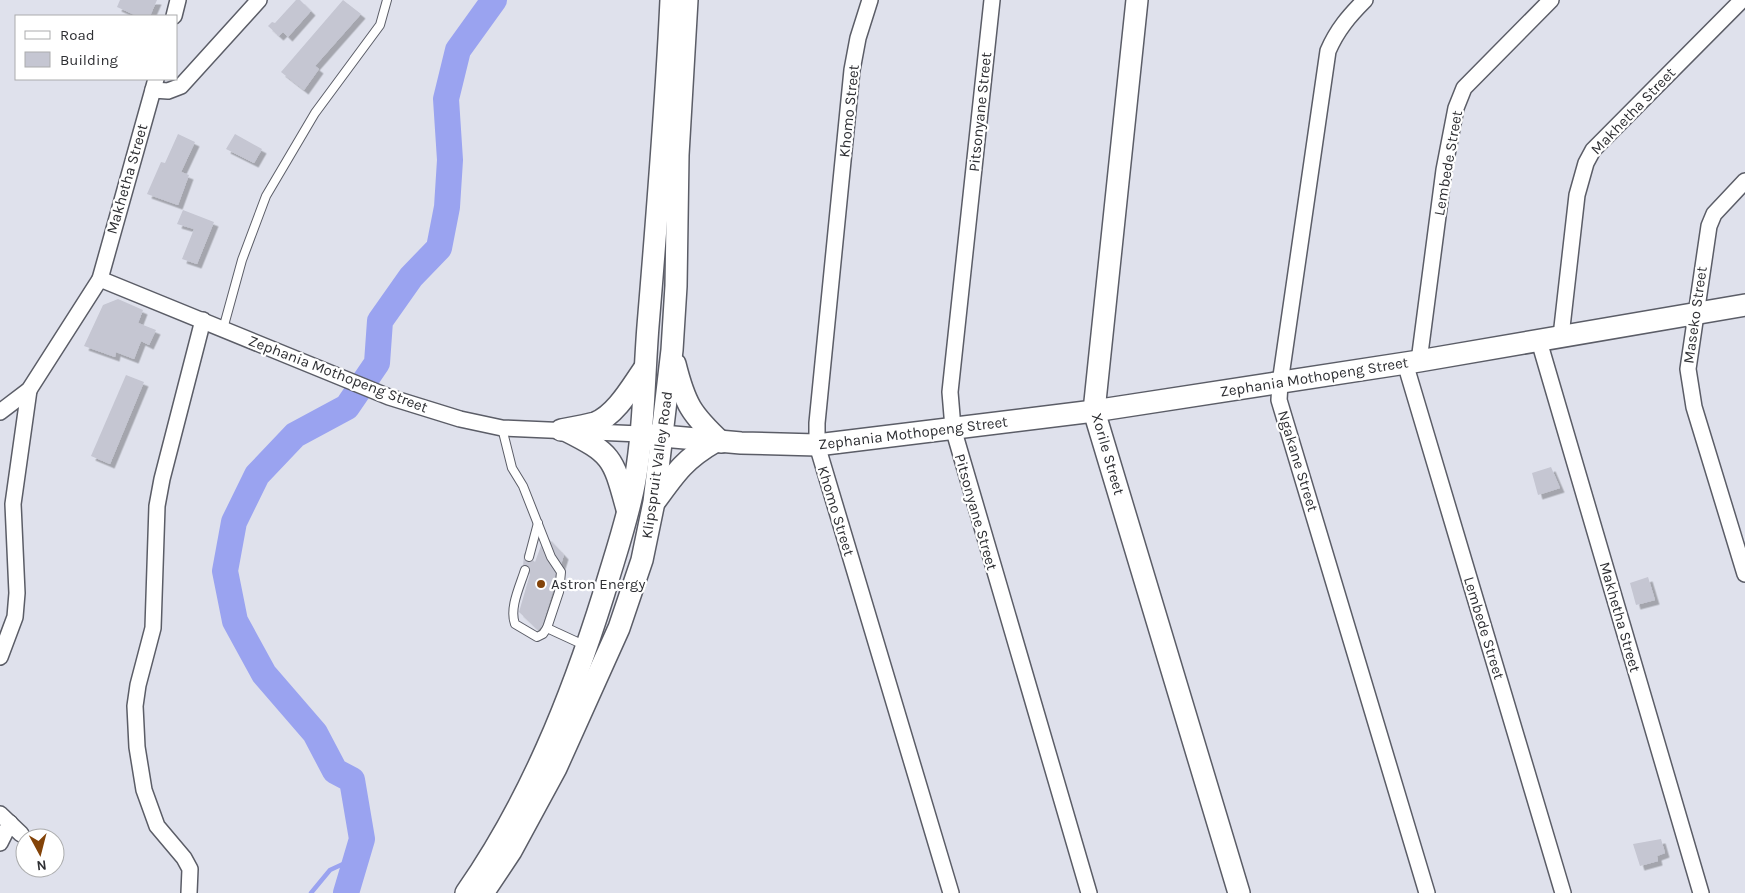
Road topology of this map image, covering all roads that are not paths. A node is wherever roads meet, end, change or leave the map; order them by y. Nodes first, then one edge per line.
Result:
1 (178, 0) edge
2 (259, 0) edge
3 (387, 0) edge
4 (671, 0) edge
5 (687, 0) edge
6 (870, 0) edge
7 (992, 0) edge
8 (1137, 0) edge
9 (1365, 0) edge
10 (1551, 0) edge
11 (1742, 0) edge
12 (174, 15) edge
13 (154, 85) edge
14 (1745, 181) edge
15 (100, 279) junction
16 (1745, 305) edge
17 (1695, 312) junction
18 (203, 320) junction
19 (223, 329) junction
20 (1561, 336) junction
21 (1539, 341) junction
22 (672, 350) junction
23 (1412, 362) junction
24 (644, 369) junction
25 (1280, 382) junction
26 (29, 390) junction
27 (1094, 411) junction
28 (0, 412) edge
29 (502, 428) junction
30 (952, 428) junction
31 (563, 430) junction
32 (640, 434) junction
33 (664, 435) junction
34 (718, 441) junction
35 (816, 445) junction
36 (654, 502) junction
37 (628, 514) junction
38 (538, 523) junction
39 (529, 557) dead end
40 (525, 570) dead end
41 (1745, 574) edge
42 (547, 628) junction
43 (586, 646) junction
44 (0, 657) edge
45 (5, 818) edge
46 (15, 829) edge
47 (0, 842) edge
48 (189, 893) edge
49 (466, 893) edge
50 (482, 893) edge
51 (950, 893) edge
52 (1089, 893) edge
53 (1239, 893) edge
54 (1427, 893) edge
55 (1563, 893) edge
56 (1701, 893) edge

1 - 12 street
2 - 13 street
3 - 19 lane
4 - 24 main road, Klipspruit Valley Road
5 - 22 main road, Klipspruit Valley Road
6 - 35 street, Khomo Street
7 - 30 street, Pitsonyane Street
8 - 27 main road, Xorile Street
9 - 25 street, Ngakane Street
10 - 23 street, Lembede Street
11 - 20 street, Makhetha Street
13 - 15 street, Makhetha Street
14 - 17 street, Maseko Street
15 - 18 street, Zephania Mothopeng Street
15 - 26 street, Makhetha Street
16 - 17 main road, Zephania Mothopeng Street
17 - 20 main road, Zephania Mothopeng Street
17 - 41 street, Maseko Street
18 - 19 street, Zephania Mothopeng Street
18 - 48 street
19 - 29 street, Zephania Mothopeng Street
20 - 21 main road, Zephania Mothopeng Street
21 - 23 main road, Zephania Mothopeng Street
21 - 56 street, Makhetha Street
22 - 33 main road, Klipspruit Valley Road
22 - 34 main road
23 - 25 main road, Zephania Mothopeng Street
23 - 55 street, Lembede Street
24 - 31 main road
24 - 32 main road, Klipspruit Valley Road
25 - 27 main road, Zephania Mothopeng Street
25 - 54 street, Ngakane Street
26 - 28 street
26 - 44 street
27 - 30 main road, Zephania Mothopeng Street
27 - 53 main road, Xorile Street
29 - 31 street, Zephania Mothopeng Street
29 - 38 lane
30 - 35 main road, Zephania Mothopeng Street
30 - 52 street, Pitsonyane Street
31 - 32 street, Zephania Mothopeng Street
31 - 37 main road
32 - 33 main road, Zephania Mothopeng Street
32 - 37 main road, Klipspruit Valley Road
33 - 34 main road, Zephania Mothopeng Street
33 - 36 main road, Klipspruit Valley Road
34 - 35 main road, Zephania Mothopeng Street
34 - 36 main road
35 - 51 street, Khomo Street
36 - 50 main road, Klipspruit Valley Road
37 - 43 main road, Klipspruit Valley Road
38 - 39 lane
38 - 42 lane
40 - 42 lane
42 - 43 lane
43 - 49 main road, Klipspruit Valley Road
45 - 46 street
45 - 47 street

